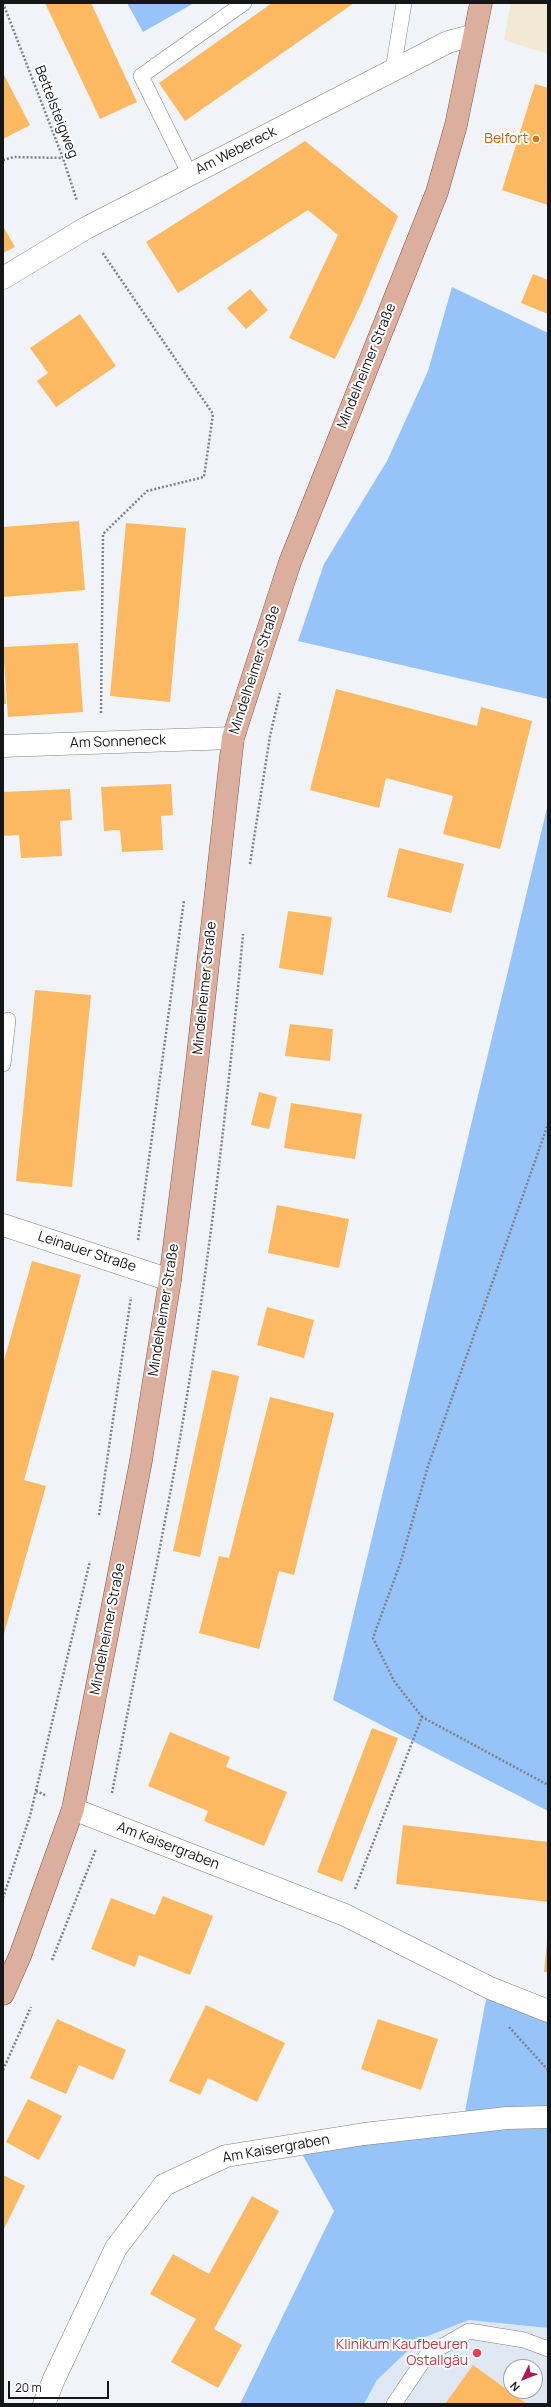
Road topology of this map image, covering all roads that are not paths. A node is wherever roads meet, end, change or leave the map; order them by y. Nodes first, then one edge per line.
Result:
1 (244, 3) edge
2 (404, 3) edge
3 (481, 3) edge
4 (474, 35) junction
5 (393, 70) junction
6 (190, 175) junction
7 (3, 278) edge
8 (233, 738) junction
9 (3, 746) edge
10 (8, 1020) dead end
11 (3, 1064) edge
12 (3, 1225) edge
13 (170, 1280) junction
14 (73, 1809) junction
15 (3, 1994) edge
16 (548, 2011) edge
17 (548, 2117) edge
18 (548, 2349) edge
19 (44, 2404) edge
20 (394, 2404) edge

1 - 6 lane
2 - 5 lane
3 - 4 main road, Mindelheimer Straße
4 - 5 street, Am Webereck
4 - 8 main road, Mindelheimer Straße
5 - 6 street, Am Webereck
6 - 7 street, Am Webereck
8 - 9 street, Am Sonneneck
8 - 13 main road, Mindelheimer Straße
10 - 11 lane
12 - 13 street, Leinauer Straße
13 - 14 main road, Mindelheimer Straße
14 - 15 main road, Mindelheimer Straße
14 - 16 street, Am Kaisergraben
17 - 19 street, Am Kaisergraben
18 - 20 lane

